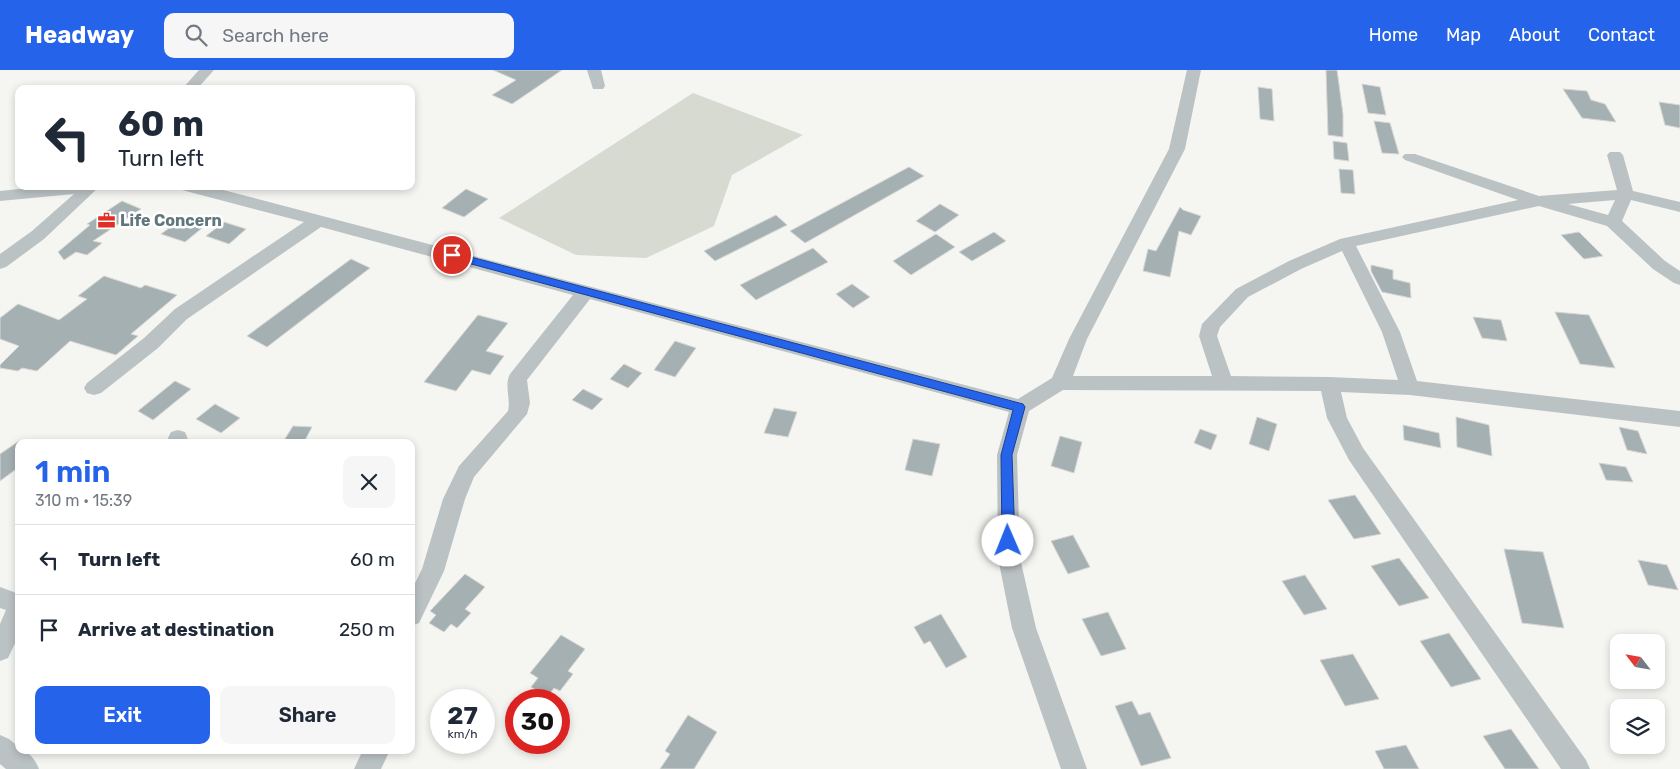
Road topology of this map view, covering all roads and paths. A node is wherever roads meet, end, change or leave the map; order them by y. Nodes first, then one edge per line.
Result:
1 (207, 70) edge
2 (594, 70) edge
3 (1194, 70) edge
4 (193, 85) edge
5 (598, 86) dead end
6 (1615, 155) dead end
7 (1410, 157) dead end
8 (61, 190) edge
9 (88, 190) edge
10 (203, 190) edge
11 (1626, 194) junction
12 (0, 196) edge
13 (1540, 201) junction
14 (1680, 207) edge
15 (319, 220) junction
16 (1613, 222) junction
17 (1346, 243) junction
18 (0, 263) edge
19 (1680, 279) edge
20 (586, 291) junction
21 (1060, 383) junction
22 (1224, 384) junction
23 (1329, 384) junction
24 (94, 388) dead end
25 (1410, 388) junction
26 (1020, 407) junction
27 (1680, 419) edge
28 (0, 597) edge
29 (15, 605) edge
30 (415, 607) edge
31 (15, 616) edge
32 (0, 650) edge
33 (0, 748) edge
34 (375, 754) edge
35 (26, 769) edge
36 (366, 769) edge
37 (1074, 769) edge
38 (1577, 769) edge

1 - 4 street
2 - 5 street
3 - 21 street
6 - 11 street
7 - 13 street
8 - 12 street
9 - 18 street
10 - 15 street
11 - 13 street
11 - 14 street
11 - 16 street
13 - 16 street
13 - 17 street
15 - 20 street
15 - 24 street
16 - 19 street
17 - 22 street
17 - 25 street
20 - 26 street
20 - 30 street
21 - 22 street
21 - 26 street
22 - 23 street
23 - 25 street
23 - 38 street
25 - 27 street
26 - 37 street
28 - 29 street
31 - 32 street
33 - 35 street
34 - 36 street

